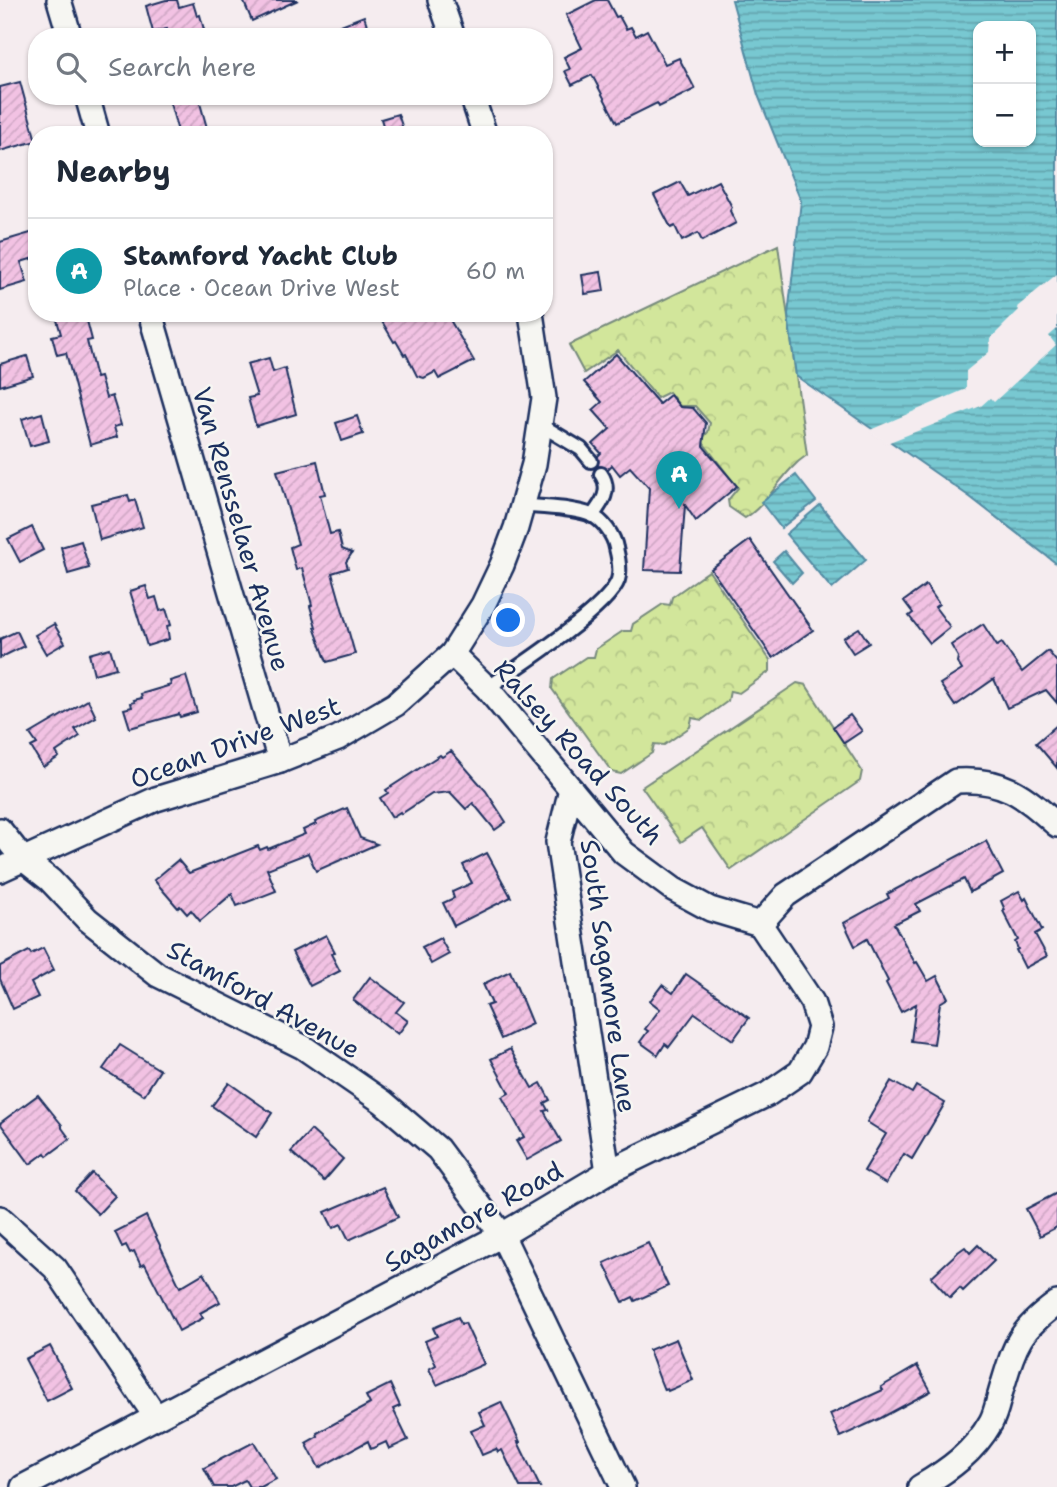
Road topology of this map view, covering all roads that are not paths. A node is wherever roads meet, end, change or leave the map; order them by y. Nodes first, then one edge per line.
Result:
1 (59, 0) edge
2 (440, 0) edge
3 (67, 28) edge
4 (450, 28) edge
5 (90, 105) edge
6 (475, 105) edge
7 (95, 126) edge
8 (482, 126) edge
9 (153, 322) edge
10 (532, 322) edge
11 (541, 425) junction
12 (591, 461) dead end
13 (601, 474) dead end
14 (522, 505) junction
15 (592, 516) junction
16 (452, 654) junction
17 (487, 688) junction
18 (280, 761) junction
19 (571, 789) junction
20 (1057, 825) edge
21 (0, 830) edge
22 (22, 858) junction
23 (0, 870) edge
24 (760, 925) junction
25 (608, 1171) junction
26 (0, 1219) edge
27 (502, 1235) junction
28 (1057, 1303) edge
29 (156, 1417) junction
30 (23, 1487) edge
31 (623, 1487) edge
32 (920, 1487) edge

1 - 3 street
2 - 4 street
5 - 7 street
6 - 8 street
9 - 18 street, Van Rensselaer Avenue
10 - 11 street, Ocean Drive West
11 - 12 lane
11 - 14 street, Ocean Drive West
13 - 15 lane
14 - 15 lane
14 - 16 street, Ocean Drive West
15 - 17 lane
16 - 17 street, Ralsey Road South
16 - 18 street, Ocean Drive West
17 - 19 street, Ralsey Road South
18 - 22 street, Ocean Drive West
19 - 24 street, Ralsey Road South
19 - 25 street, South Sagamore Lane
20 - 24 street
21 - 22 street, Stamford Avenue
22 - 23 street, Ocean Drive West
22 - 27 street, Stamford Avenue
24 - 25 street, Sagamore Road
25 - 27 street, Sagamore Road
26 - 29 street
27 - 29 street, Sagamore Road
27 - 31 street, Stamford Avenue
28 - 32 street
29 - 30 street, Sagamore Road

